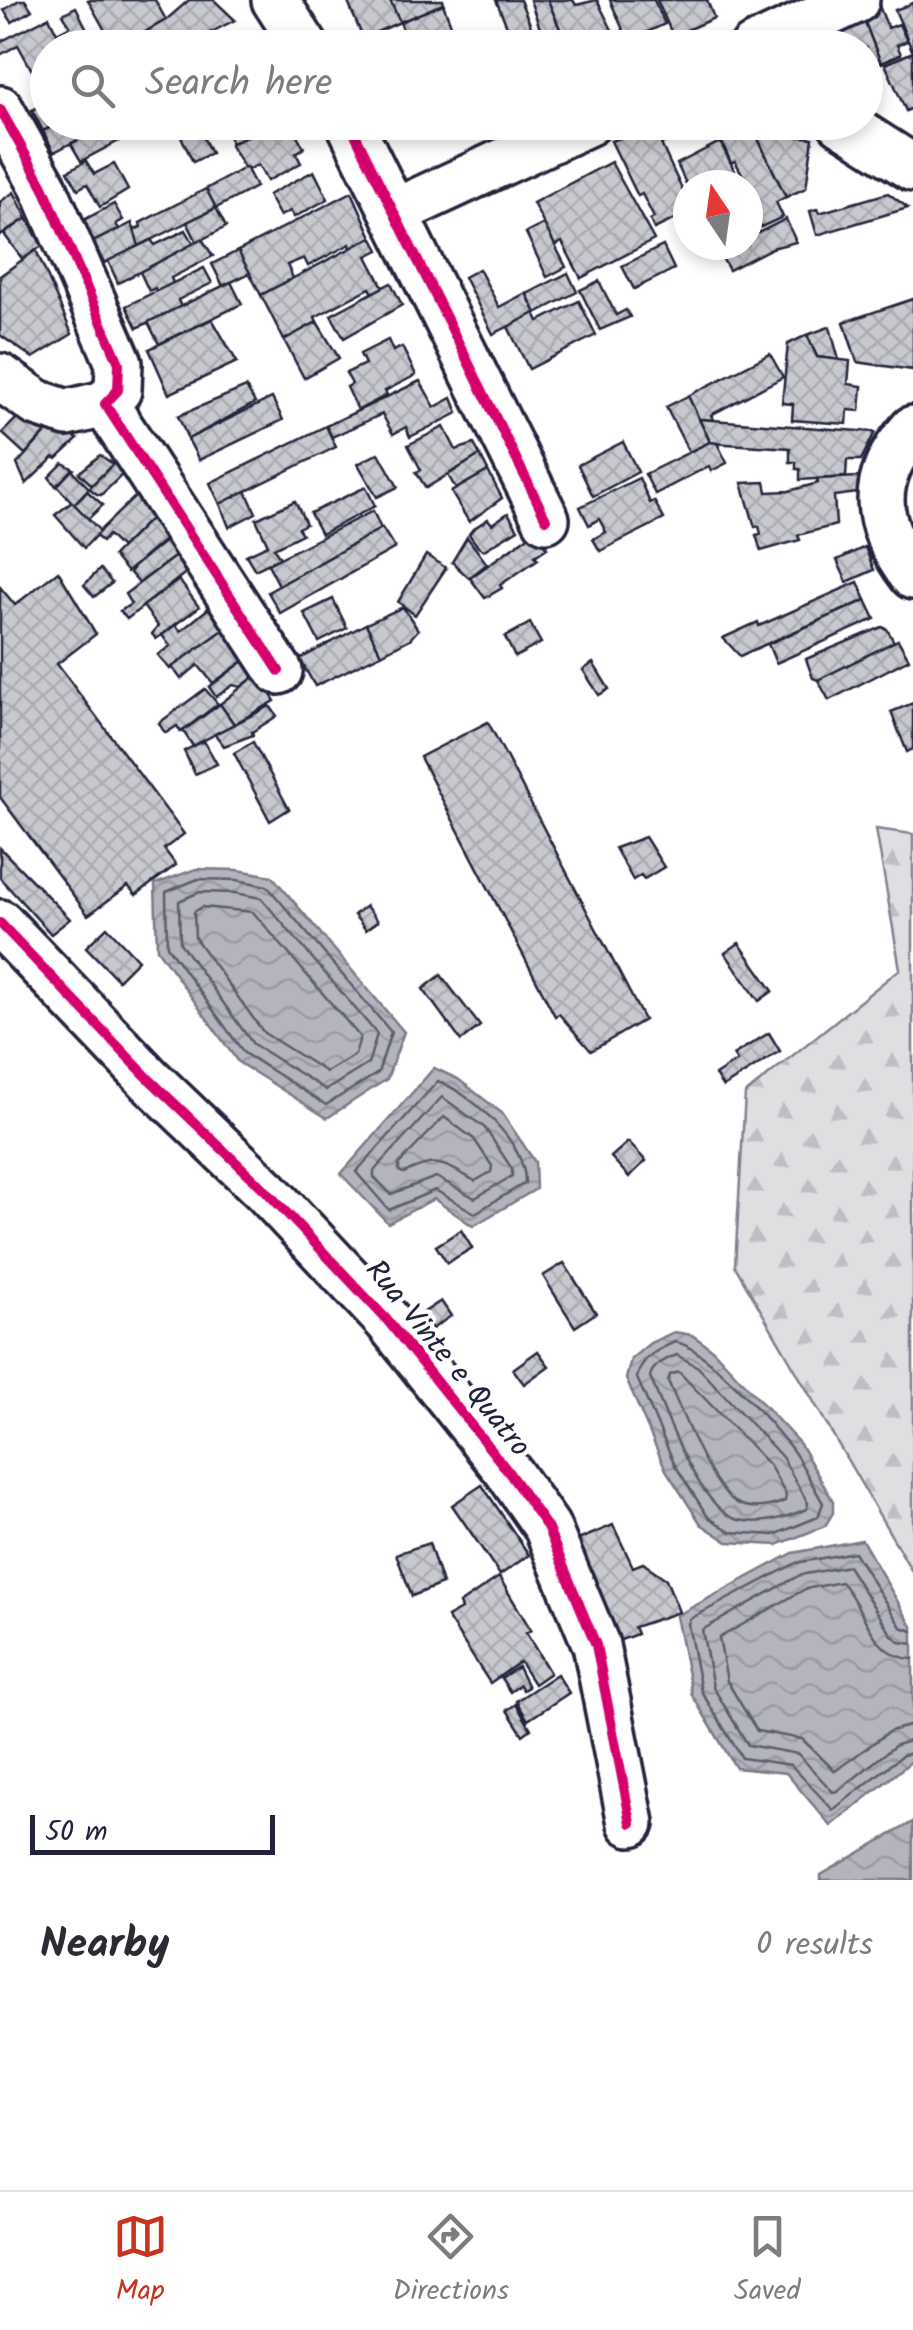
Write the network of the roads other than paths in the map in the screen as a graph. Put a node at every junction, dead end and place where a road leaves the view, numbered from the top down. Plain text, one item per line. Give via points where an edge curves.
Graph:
1 (275, 0) edge
2 (856, 0) edge
3 (294, 30) edge
4 (792, 30) edge
5 (0, 109) edge
6 (358, 140) edge
7 (550, 140) edge
8 (869, 140) edge
9 (913, 168) edge
10 (395, 212) junction
11 (0, 377) edge
12 (105, 404) junction
13 (913, 429) edge
14 (546, 519) dead end
15 (913, 576) edge
16 (279, 670) dead end
17 (0, 923) edge
18 (631, 1823) dead end

1 - 3 street
2 - 4 street
5 - 12 street via 43,186 119,363 118,390
6 - 10 street
7 - 10 street
8 - 9 street
10 - 14 street
11 - 12 street via 37,403 67,413
12 - 16 street
13 - 15 street via 880,487 892,548
17 - 18 street, Rua Vinte e Quatro via 387,1320 547,1527 596,1645

